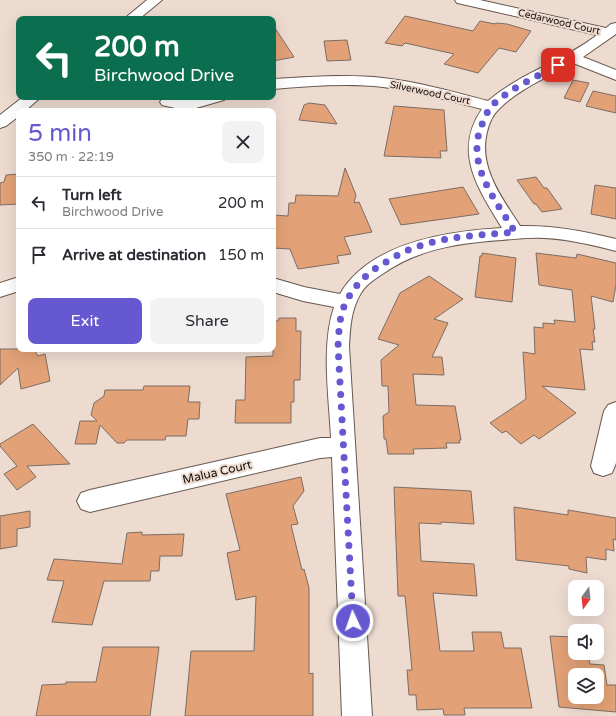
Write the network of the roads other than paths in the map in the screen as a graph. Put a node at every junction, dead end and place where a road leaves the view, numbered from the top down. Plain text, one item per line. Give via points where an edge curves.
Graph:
1 (155, 0) edge
2 (462, 0) edge
3 (135, 16) edge
4 (612, 30) edge
5 (572, 58) junction
6 (616, 75) edge
7 (276, 84) edge
8 (29, 100) edge
9 (209, 100) edge
10 (168, 102) dead end
11 (491, 107) junction
12 (19, 108) edge
13 (186, 108) edge
14 (16, 110) edge
15 (0, 123) edge
16 (515, 232) junction
17 (616, 245) edge
18 (16, 285) edge
19 (276, 286) edge
20 (0, 290) edge
21 (346, 302) junction
22 (616, 411) edge
23 (344, 447) junction
24 (603, 466) dead end
25 (90, 501) dead end
26 (357, 716) edge

1 - 3 street
2 - 4 street, Cedarwood Court
4 - 5 street
5 - 6 street
5 - 11 street via 517,88
7 - 11 street, Silverwood Court via 338,80 376,82 422,89
8 - 12 street
9 - 13 street
10 - 13 street
11 - 16 street via 477,137 476,152 491,193
14 - 15 street
16 - 17 street via 543,232
16 - 21 street via 472,236 419,246 370,272 355,287
18 - 20 street
19 - 21 street
21 - 23 street via 339,324 338,346
22 - 24 street
23 - 25 street, Malua Court via 320,448
23 - 26 street

